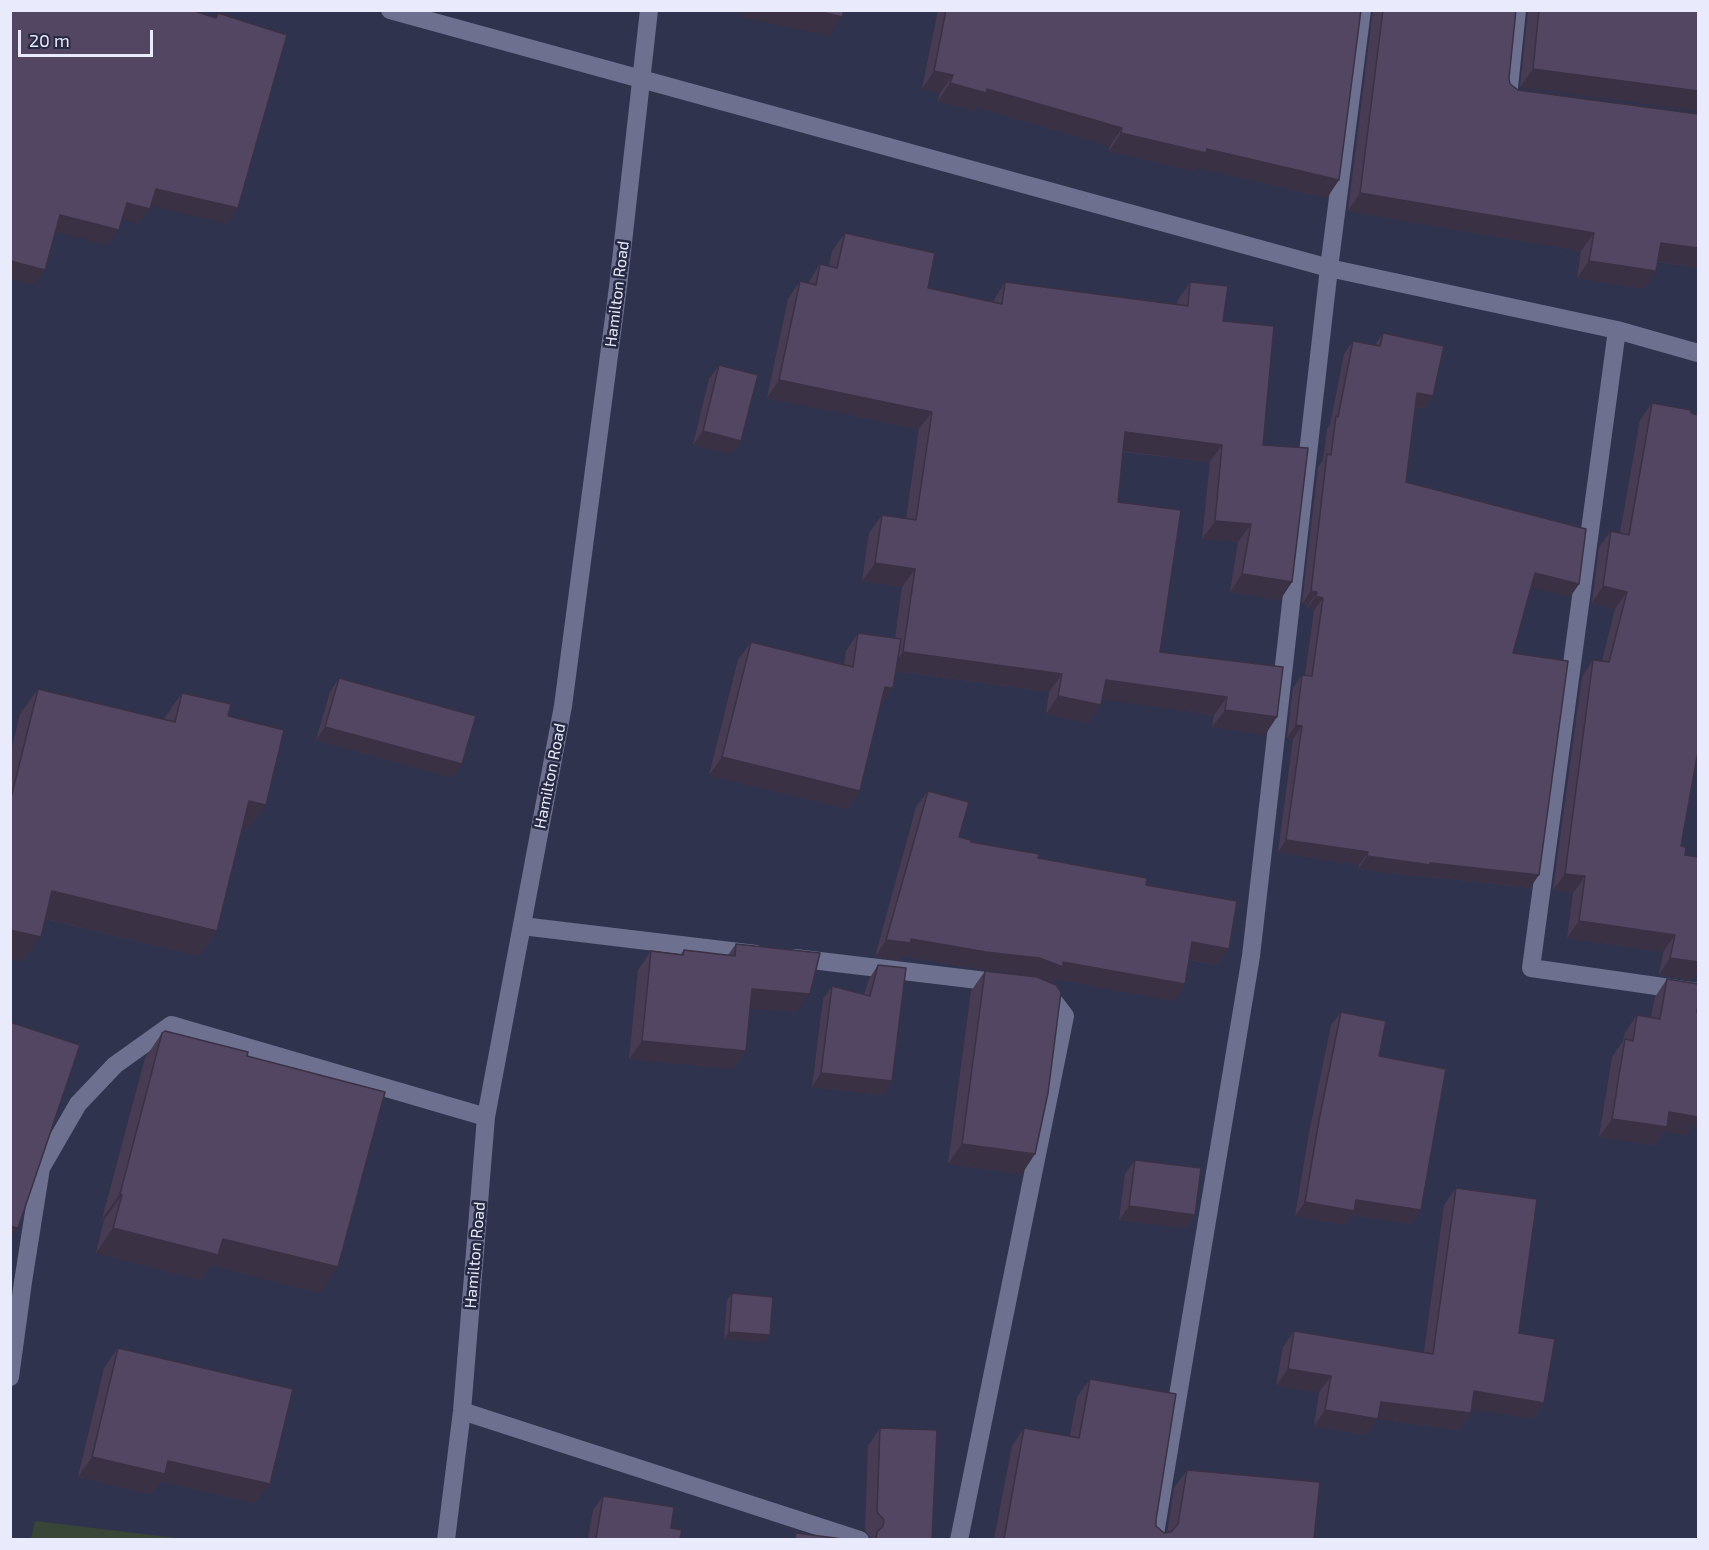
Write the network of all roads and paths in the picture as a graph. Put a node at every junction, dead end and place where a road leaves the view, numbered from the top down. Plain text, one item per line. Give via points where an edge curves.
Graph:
1 (390, 10) edge
2 (649, 10) edge
3 (1362, 10) edge
4 (1517, 10) edge
5 (640, 78) junction
6 (1532, 100) edge
7 (1329, 268) junction
8 (1617, 330) junction
9 (1698, 353) edge
10 (522, 926) junction
11 (1698, 992) edge
12 (486, 1117) junction
13 (10, 1377) edge
14 (462, 1411) junction
15 (446, 1539) edge
16 (860, 1539) edge
17 (959, 1539) edge
18 (1154, 1539) edge

1 - 5 street
2 - 5 street, Hamilton Road
3 - 7 street
4 - 6 street via 1508,97
5 - 7 street
5 - 10 street, Hamilton Road via 618,287 564,706
7 - 8 street
7 - 18 street via 1251,956
8 - 9 street
8 - 11 street via 1531,968
10 - 12 street, Hamilton Road
10 - 17 street via 1020,985 1049,995 1065,1016
12 - 13 street via 171,1025 116,1065 78,1104 41,1168
12 - 14 street, Hamilton Road
14 - 15 street, Hamilton Road
14 - 16 street

